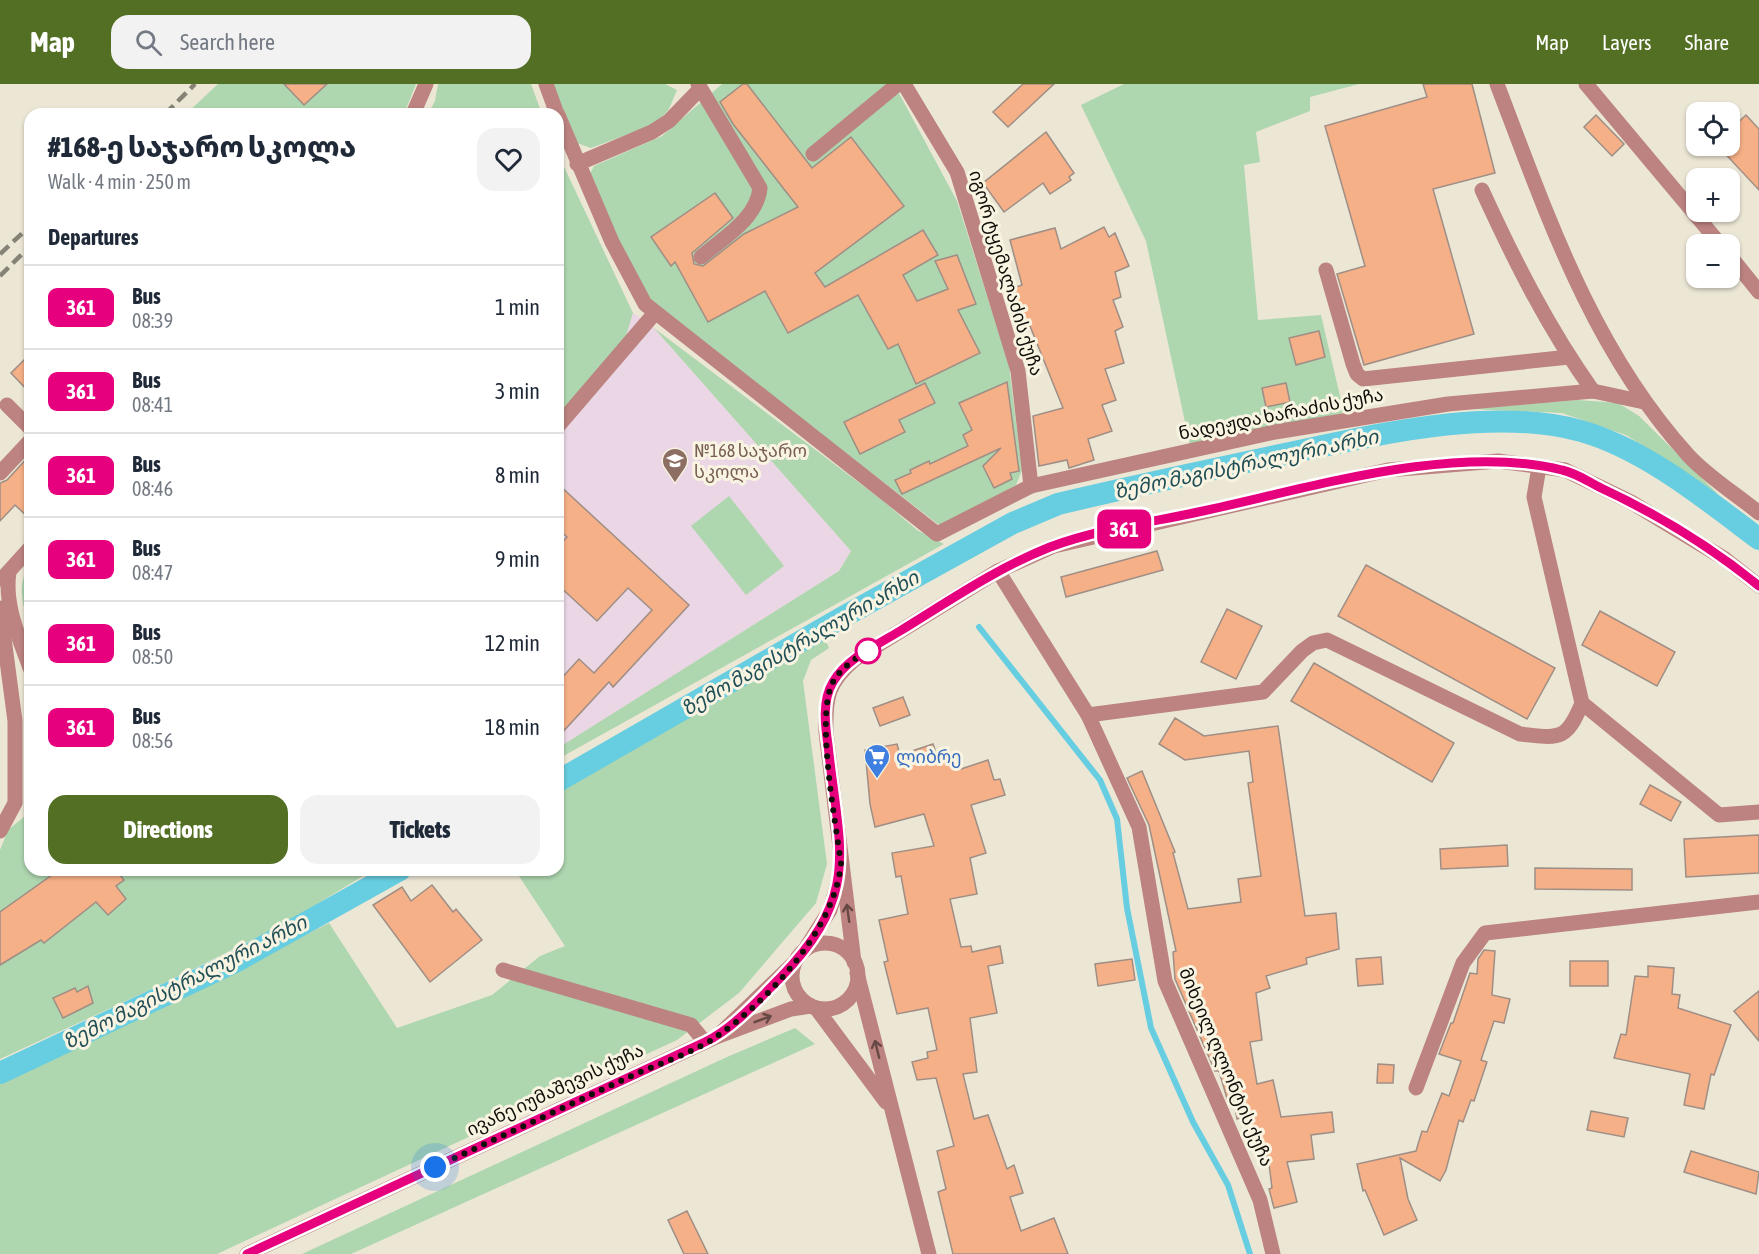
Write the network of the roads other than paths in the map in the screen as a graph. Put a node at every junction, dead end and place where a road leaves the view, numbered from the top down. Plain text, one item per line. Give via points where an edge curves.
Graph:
1 (426, 84) edge
2 (546, 84) edge
3 (898, 84) edge
4 (904, 84) edge
5 (1497, 84) edge
6 (1586, 84) edge
7 (699, 87) edge
8 (416, 108) edge
9 (555, 108) edge
10 (564, 130) edge
11 (813, 154) dead end
12 (577, 164) junction
13 (1482, 190) dead end
14 (1712, 234) edge
15 (701, 257) dead end
16 (1740, 268) edge
17 (1326, 270) dead end
18 (1759, 292) edge
19 (654, 314) junction
20 (1569, 357) junction
21 (1593, 391) junction
22 (1644, 402) junction
23 (7, 405) dead end
24 (564, 419) edge
25 (24, 422) edge
26 (24, 447) edge
27 (1539, 467) junction
28 (0, 473) edge
29 (1031, 486) junction
30 (1759, 513) edge
31 (24, 554) edge
32 (998, 571) junction
33 (4, 576) edge
34 (1759, 586) edge
35 (0, 608) edge
36 (24, 652) edge
37 (1582, 703) junction
38 (1088, 714) junction
39 (23, 768) edge
40 (1759, 812) edge
41 (0, 831) edge
42 (841, 864) junction
43 (1759, 902) edge
44 (799, 957) junction
45 (856, 967) junction
46 (503, 970) dead end
47 (814, 1007) junction
48 (711, 1040) junction
49 (1416, 1088) dead end
50 (890, 1106) junction
51 (248, 1254) edge
52 (929, 1254) edge
53 (1273, 1254) edge

1 - 8 street
2 - 9 street
3 - 11 street
4 - 29 street, იგორ ტყემალაძის ქუჩა via 957,172 1018,371
5 - 22 street via 1564,259 1594,319
6 - 14 street
7 - 12 street via 669,121 652,132
7 - 15 street via 760,188 759,200 747,218
10 - 12 street
12 - 19 street via 612,242
13 - 20 street via 1522,277
16 - 18 street
17 - 20 street via 1353,364 1364,379
19 - 24 street
19 - 29 street, ნადეჟდა ხარაძის ქუჩა via 937,534
20 - 21 street
21 - 22 street, ნადეჟდა ხარაძის ქუჩა
21 - 29 street, ნადეჟდა ხარაძის ქუჩა via 1448,404 1275,432
22 - 30 street via 1690,457
23 - 25 street
26 - 28 street
27 - 32 street via 1498,461 1388,470 1084,538 1054,546
27 - 34 street via 1565,470 1631,501 1725,559
27 - 37 street via 1534,497
31 - 33 street
32 - 38 street, მიხეილ ღლონტის ქუჩა
32 - 42 street via 855,659 833,681 828,693 826,732
33 - 36 street
35 - 39 street
37 - 38 street via 1572,728 1554,738 1520,734 1327,640 1302,651 1263,692
37 - 40 street via 1719,815
38 - 53 street, მიხეილ ღლონტის ქუჩა via 1139,827 1165,981 1260,1200
39 - 41 street via 15,803
42 - 44 street, ივანე იუმაშევის ქუჩა via 830,910
45 -> 42 street
43 - 49 street via 1485,933 1463,963
44 - 45 street via 822,943 832,944 849,954
44 - 47 street via 792,970 794,988 804,1002
44 - 48 street, ივანე იუმაშევის ქუჩა via 759,999
45 - 47 street via 853,993 846,1001 837,1007
50 -> 45 street
46 - 48 street via 692,1025
48 -> 47 street, ივანე იუმაშევის ქუჩა via 791,1009
47 - 50 street
48 - 51 street, ივანე იუმაშევის ქუჩა
50 - 52 street

